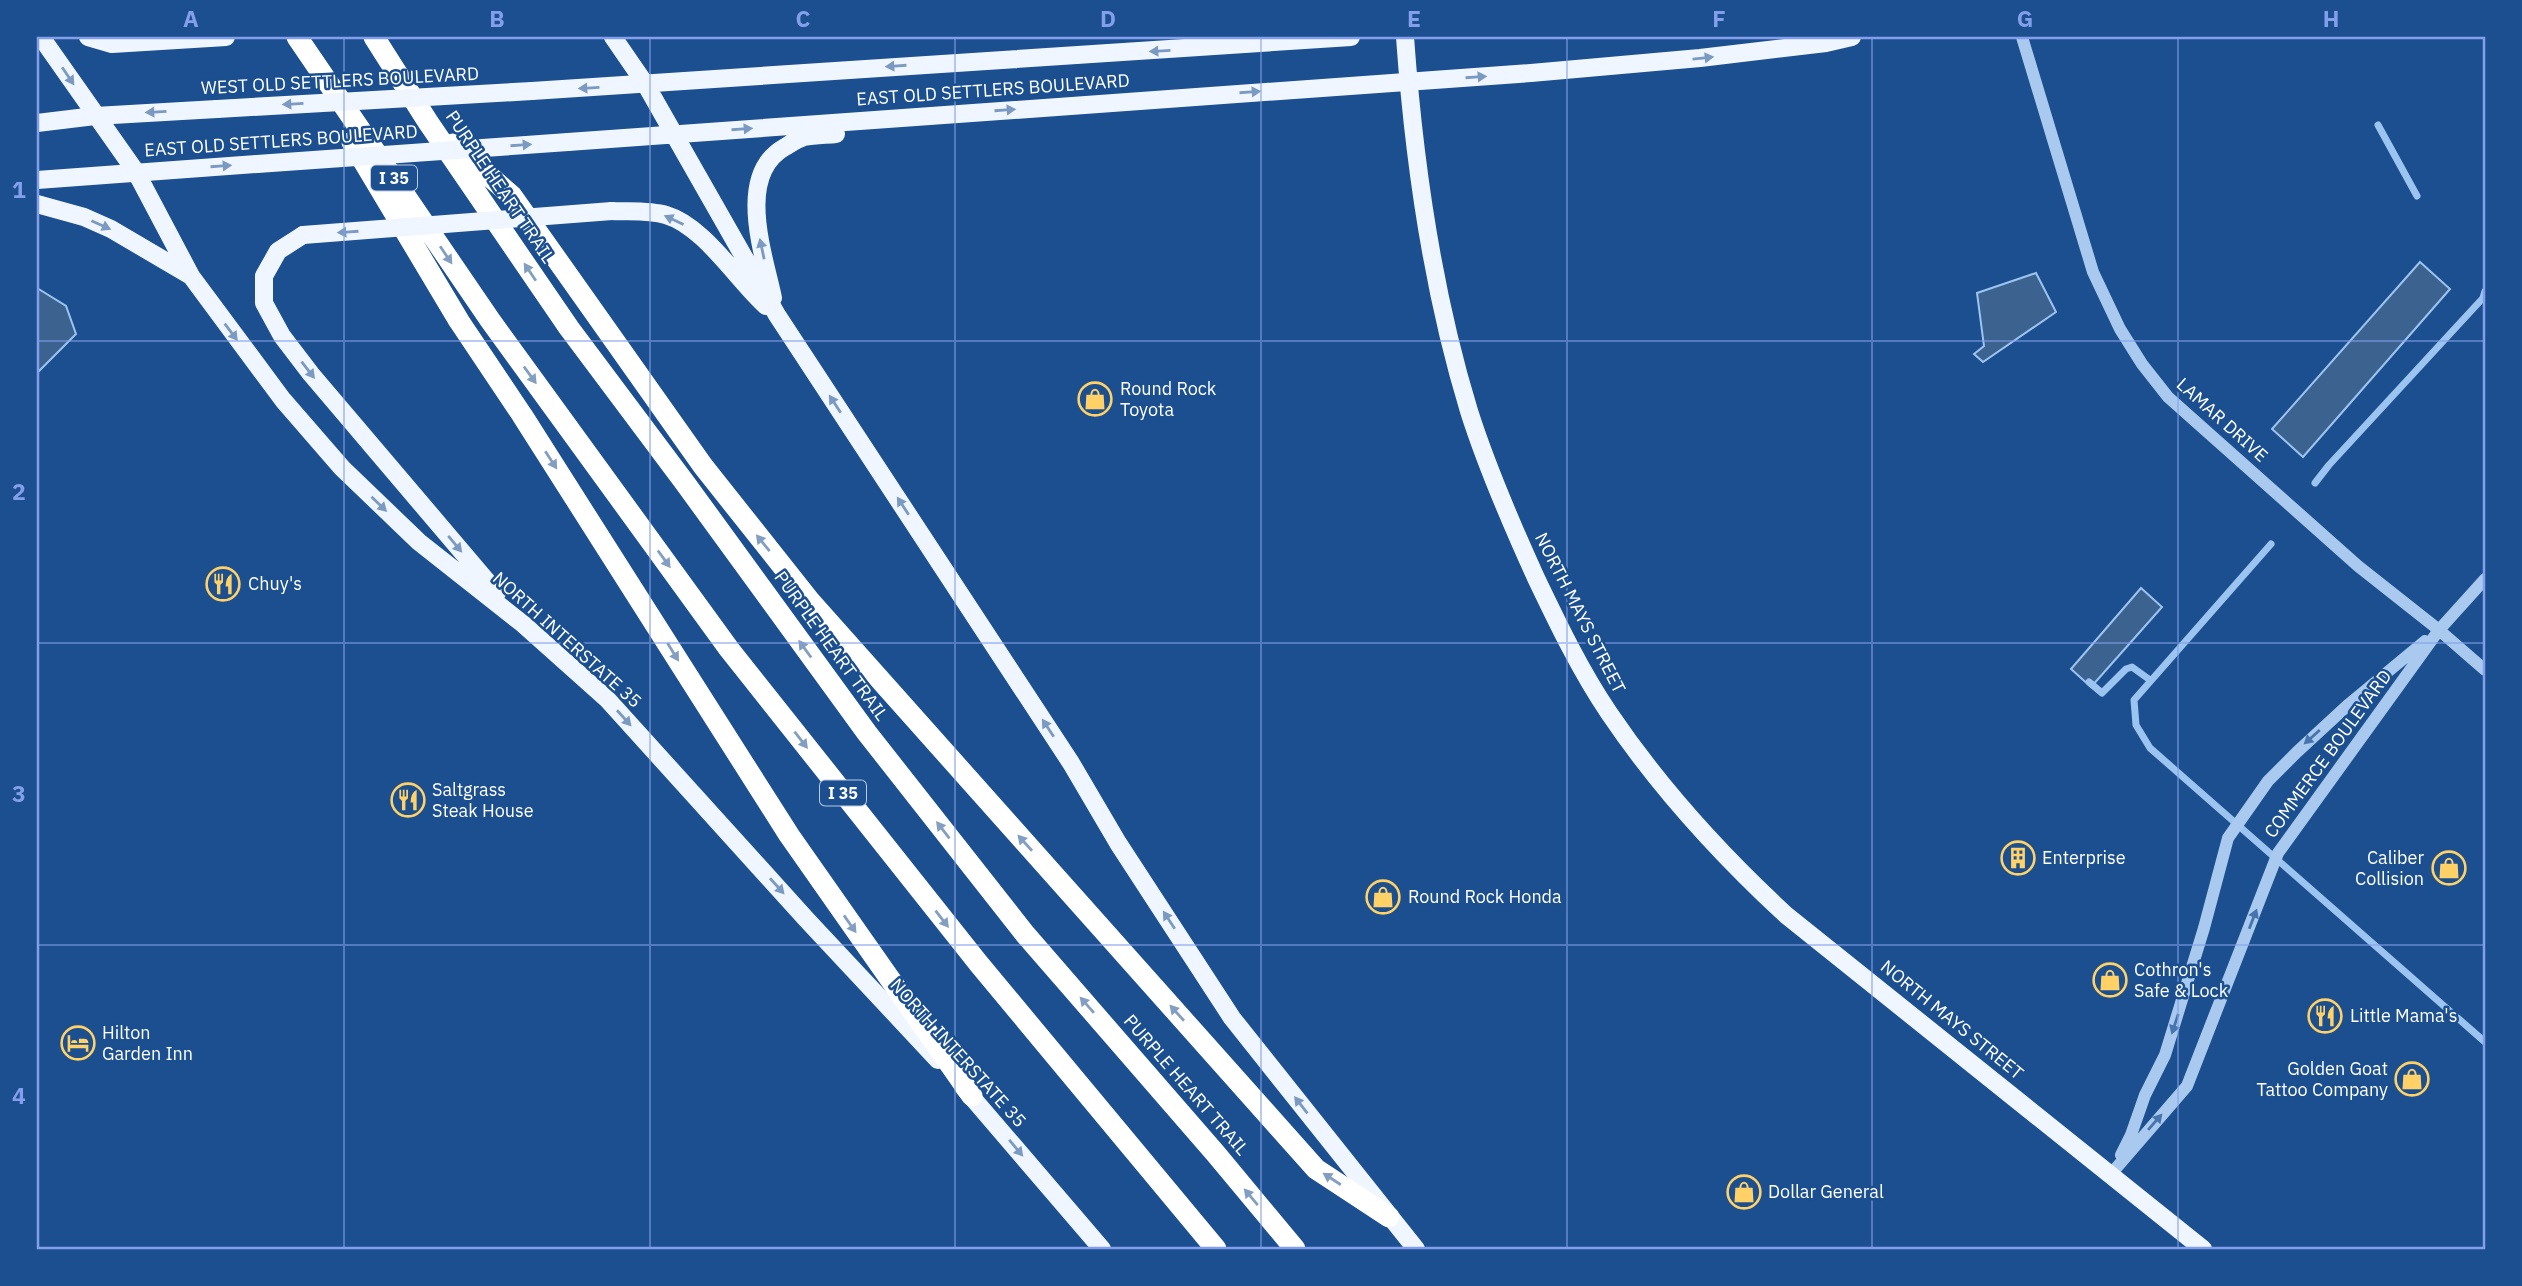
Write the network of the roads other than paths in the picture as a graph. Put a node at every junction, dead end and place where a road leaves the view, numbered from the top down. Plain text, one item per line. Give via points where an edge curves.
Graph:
1 (41, 37) edge
2 (88, 37) edge
3 (226, 37) edge
4 (288, 37) edge
5 (297, 37) edge
6 (374, 37) edge
7 (613, 37) edge
8 (1350, 37) edge
9 (1405, 37) edge
10 (1852, 37) edge
11 (2022, 37) edge
12 (1408, 82) junction
13 (646, 85) junction
14 (937, 115) junction
15 (95, 116) junction
16 (428, 122) junction
17 (37, 123) edge
18 (674, 134) junction
19 (136, 172) junction
20 (37, 180) edge
21 (37, 204) edge
22 (191, 276) junction
23 (777, 315) junction
24 (2485, 579) edge
25 (523, 624) junction
26 (2439, 630) junction
27 (2485, 670) edge
28 (972, 1096) junction
29 (2111, 1174) junction
30 (1389, 1217) junction
31 (1102, 1249) edge
32 (1216, 1249) edge
33 (1295, 1249) edge
34 (1416, 1249) edge
35 (2203, 1249) edge

1 -> 15 main road, NORTH INTERSTATE 35
2 - 3 main road via 112,44
4 -> 28 highway via 459,321 789,835
5 -> 32 highway, I 35 via 490,320 729,649 979,964
6 - 16 highway, PURPLE HEART TRAIL
7 - 13 main road
8 -> 13 main road, EAST OLD SETTLERS BOULEVARD
9 - 12 main road, NORTH MAYS STREET
12 -> 10 main road, EAST OLD SETTLERS BOULEVARD via 1700,58
11 - 26 street, LAMAR DRIVE via 2093,272 2113,317 2142,364 2168,397 2358,566
14 -> 12 main road, EAST OLD SETTLERS BOULEVARD
12 - 29 main road, NORTH MAYS STREET via 1431,250 1449,340 1470,412 1512,526 1555,618 1609,712 1670,795 1786,915
13 -> 15 main road, WEST OLD SETTLERS BOULEVARD, bridge
13 - 18 main road
18 -> 14 main road, EAST OLD SETTLERS BOULEVARD
23 -> 14 main road via 756,219 762,171 777,152 802,137 864,131
15 - 17 main road, WEST OLD SETTLERS BOULEVARD
15 - 19 main road, NORTH INTERSTATE 35
30 -> 16 highway via 1316,1169 863,663 703,467 512,197
33 -> 16 highway, PURPLE HEART TRAIL via 1025,934 867,733 569,328
19 -> 18 main road, EAST OLD SETTLERS BOULEVARD, bridge
18 - 23 main road
19 - 20 main road, EAST OLD SETTLERS BOULEVARD
19 - 22 main road, NORTH INTERSTATE 35
21 -> 22 main road via 111,229
22 -> 25 main road, NORTH INTERSTATE 35 via 283,400 342,468 419,542
23 -> 25 main road, bridge via 695,232 666,215 612,211 303,235 278,251 264,276 264,303 282,337
30 -> 23 main road via 1232,1018
24 - 26 street, COMMERCE BOULEVARD
25 -> 28 main road, NORTH INTERSTATE 35 via 607,699
26 - 27 street, LAMAR DRIVE
29 -> 26 street, COMMERCE BOULEVARD via 2187,1086 2278,853
26 -> 29 street, COMMERCE BOULEVARD via 2287,761 2228,838 2165,1055
28 -> 31 main road, NORTH INTERSTATE 35
29 - 35 main road, NORTH MAYS STREET
30 - 34 main road

